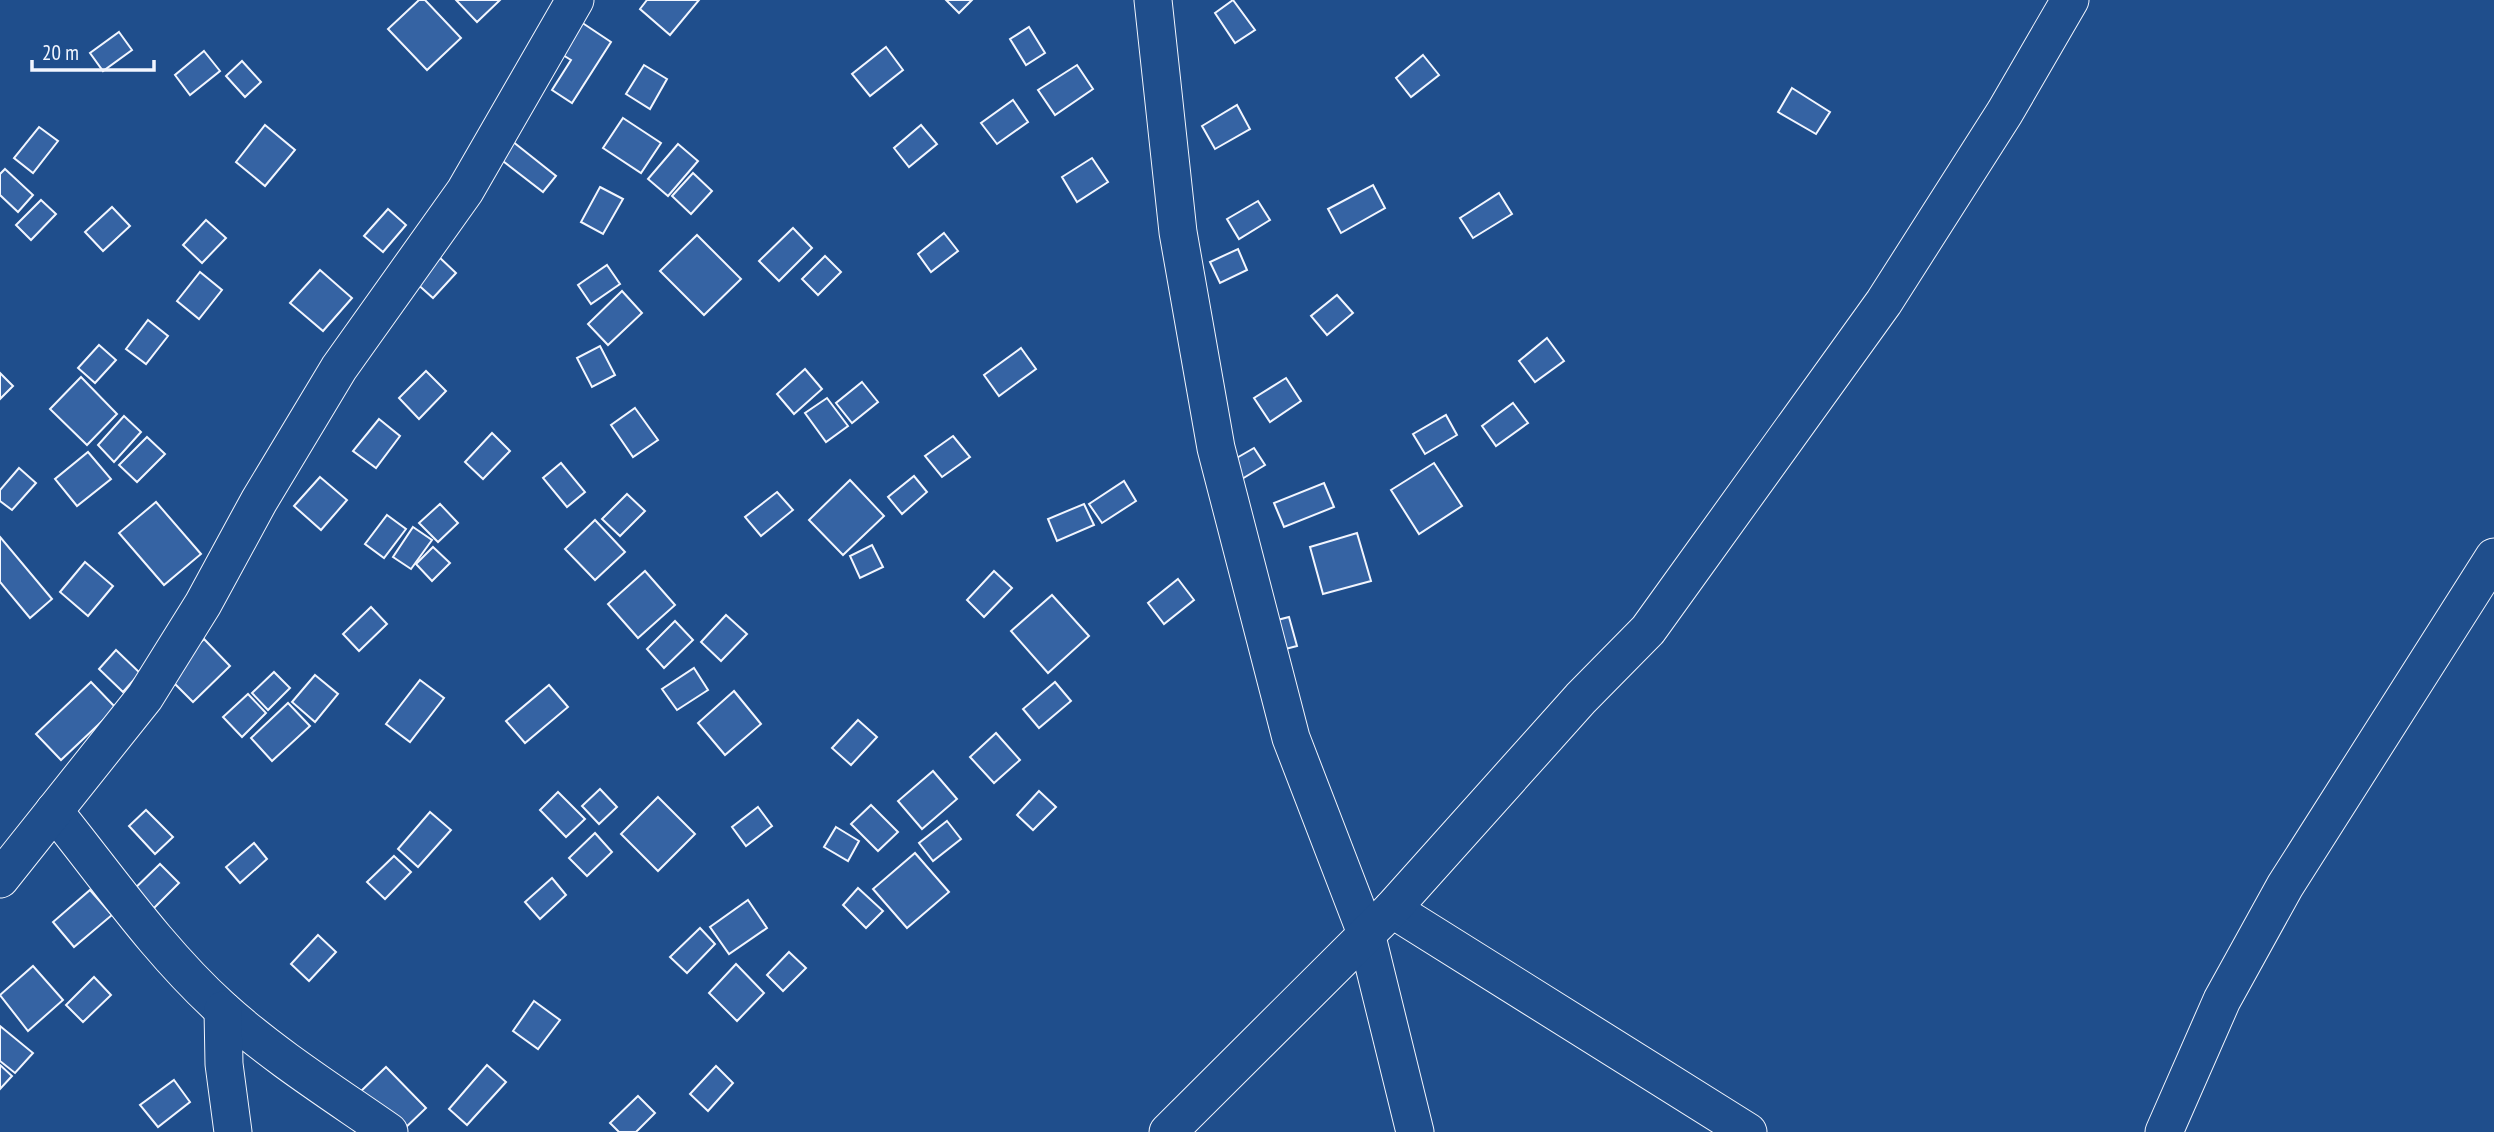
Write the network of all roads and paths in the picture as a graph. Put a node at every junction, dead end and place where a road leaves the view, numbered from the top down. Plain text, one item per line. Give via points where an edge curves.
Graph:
1 (575, 0) edge
2 (1153, 0) edge
3 (2070, 0) edge
4 (2494, 557) edge
5 (54, 811) junction
6 (0, 879) edge
7 (1379, 921) junction
8 (223, 1010) junction
9 (233, 1132) edge
10 (389, 1132) edge
11 (1168, 1132) edge
12 (1415, 1132) edge
13 (1748, 1132) edge
14 (2164, 1132) edge

1 - 5 street via 465,191 338,368 145,697
2 - 7 street via 1178,232 1216,448 1291,738
3 - 7 street via 2006,112 1884,302 1648,630
4 - 14 street via 2285,886 2222,1000
5 - 6 street
5 - 8 street via 147,932
7 - 11 street
7 - 12 street
7 - 13 street
8 - 9 street via 223,1064
8 - 10 street

